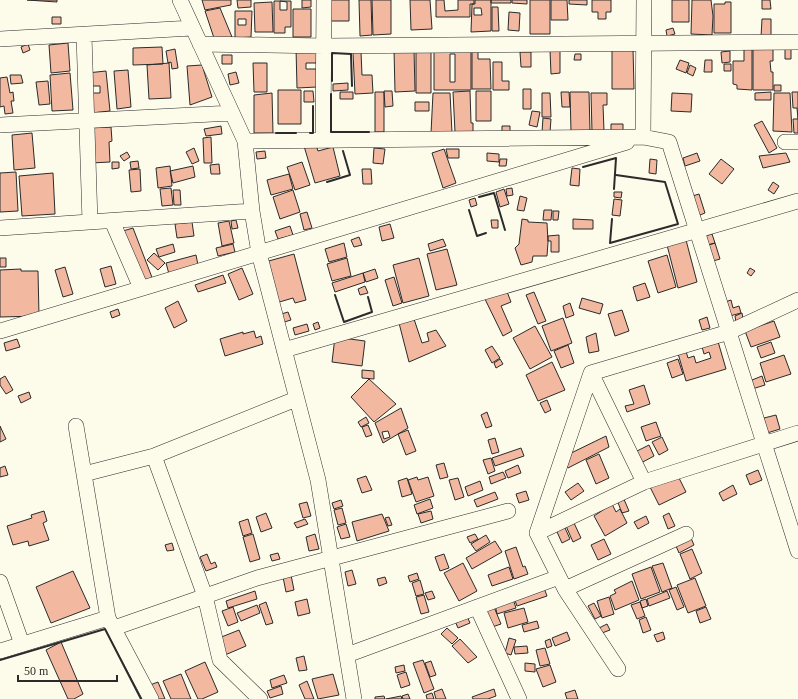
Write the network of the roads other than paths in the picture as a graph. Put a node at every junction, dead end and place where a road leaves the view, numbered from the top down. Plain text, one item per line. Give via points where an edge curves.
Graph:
1 (180, 0) edge
2 (324, 0) edge
3 (644, 0) edge
4 (192, 28) junction
5 (84, 35) junction
6 (0, 39) edge
7 (798, 42) edge
8 (644, 43) junction
9 (200, 44) junction
10 (324, 46) junction
11 (232, 112) junction
12 (87, 121) junction
13 (0, 125) edge
14 (643, 137) junction
15 (323, 140) junction
16 (245, 141) junction
17 (798, 201) edge
18 (252, 211) junction
19 (112, 221) junction
20 (90, 222) junction
21 (0, 228) edge
22 (697, 230) junction
23 (259, 253) junction
24 (141, 288) junction
25 (798, 300) edge
26 (0, 332) edge
27 (729, 332) junction
28 (284, 350) junction
29 (591, 373) junction
30 (296, 400) junction
31 (76, 426) dead end
32 (798, 433) edge
33 (764, 444) junction
34 (154, 456) junction
35 (84, 474) junction
36 (644, 482) junction
37 (508, 511) dead end
38 (537, 533) junction
39 (686, 534) dead end
40 (798, 551) edge
41 (331, 557) junction
42 (0, 582) edge
43 (562, 583) junction
44 (205, 596) junction
45 (477, 607) junction
46 (111, 623) junction
47 (22, 644) junction
48 (0, 651) edge
49 (347, 655) junction
50 (618, 669) dead end
51 (151, 699) edge
52 (260, 699) edge
53 (354, 699) edge
54 (519, 699) edge

1 - 4 street
2 - 10 street
3 - 8 street
4 - 5 street
4 - 9 street
5 - 6 street
5 - 12 street
7 - 8 street
8 - 10 street
8 - 14 street
9 - 10 street
9 - 11 street
10 - 15 street
11 - 12 street
11 - 16 street
12 - 13 street
12 - 20 street
14 - 15 street
14 - 22 street via 669,142
14 - 23 street
15 - 16 street
16 - 18 street
17 - 22 street
18 - 19 street
18 - 23 street
19 - 20 street
19 - 24 street
20 - 21 street
22 - 27 street
22 - 28 street
23 - 24 street
23 - 28 street
24 - 26 street
25 - 27 street
27 - 29 street
27 - 33 street
28 - 30 street
29 - 36 street
29 - 38 street
30 - 34 street
30 - 41 street via 318,480
31 - 35 street
32 - 33 street
33 - 36 street
33 - 40 street
34 - 35 street
34 - 44 street
35 - 46 street
36 - 38 street
37 - 41 street
38 - 43 street
39 - 43 street
41 - 44 street
41 - 49 street
42 - 47 street
43 - 45 street
43 - 50 street
44 - 46 street
44 - 52 street via 220,660
45 - 49 street
45 - 54 street
46 - 47 street
46 - 51 street
47 - 48 street
49 - 53 street

